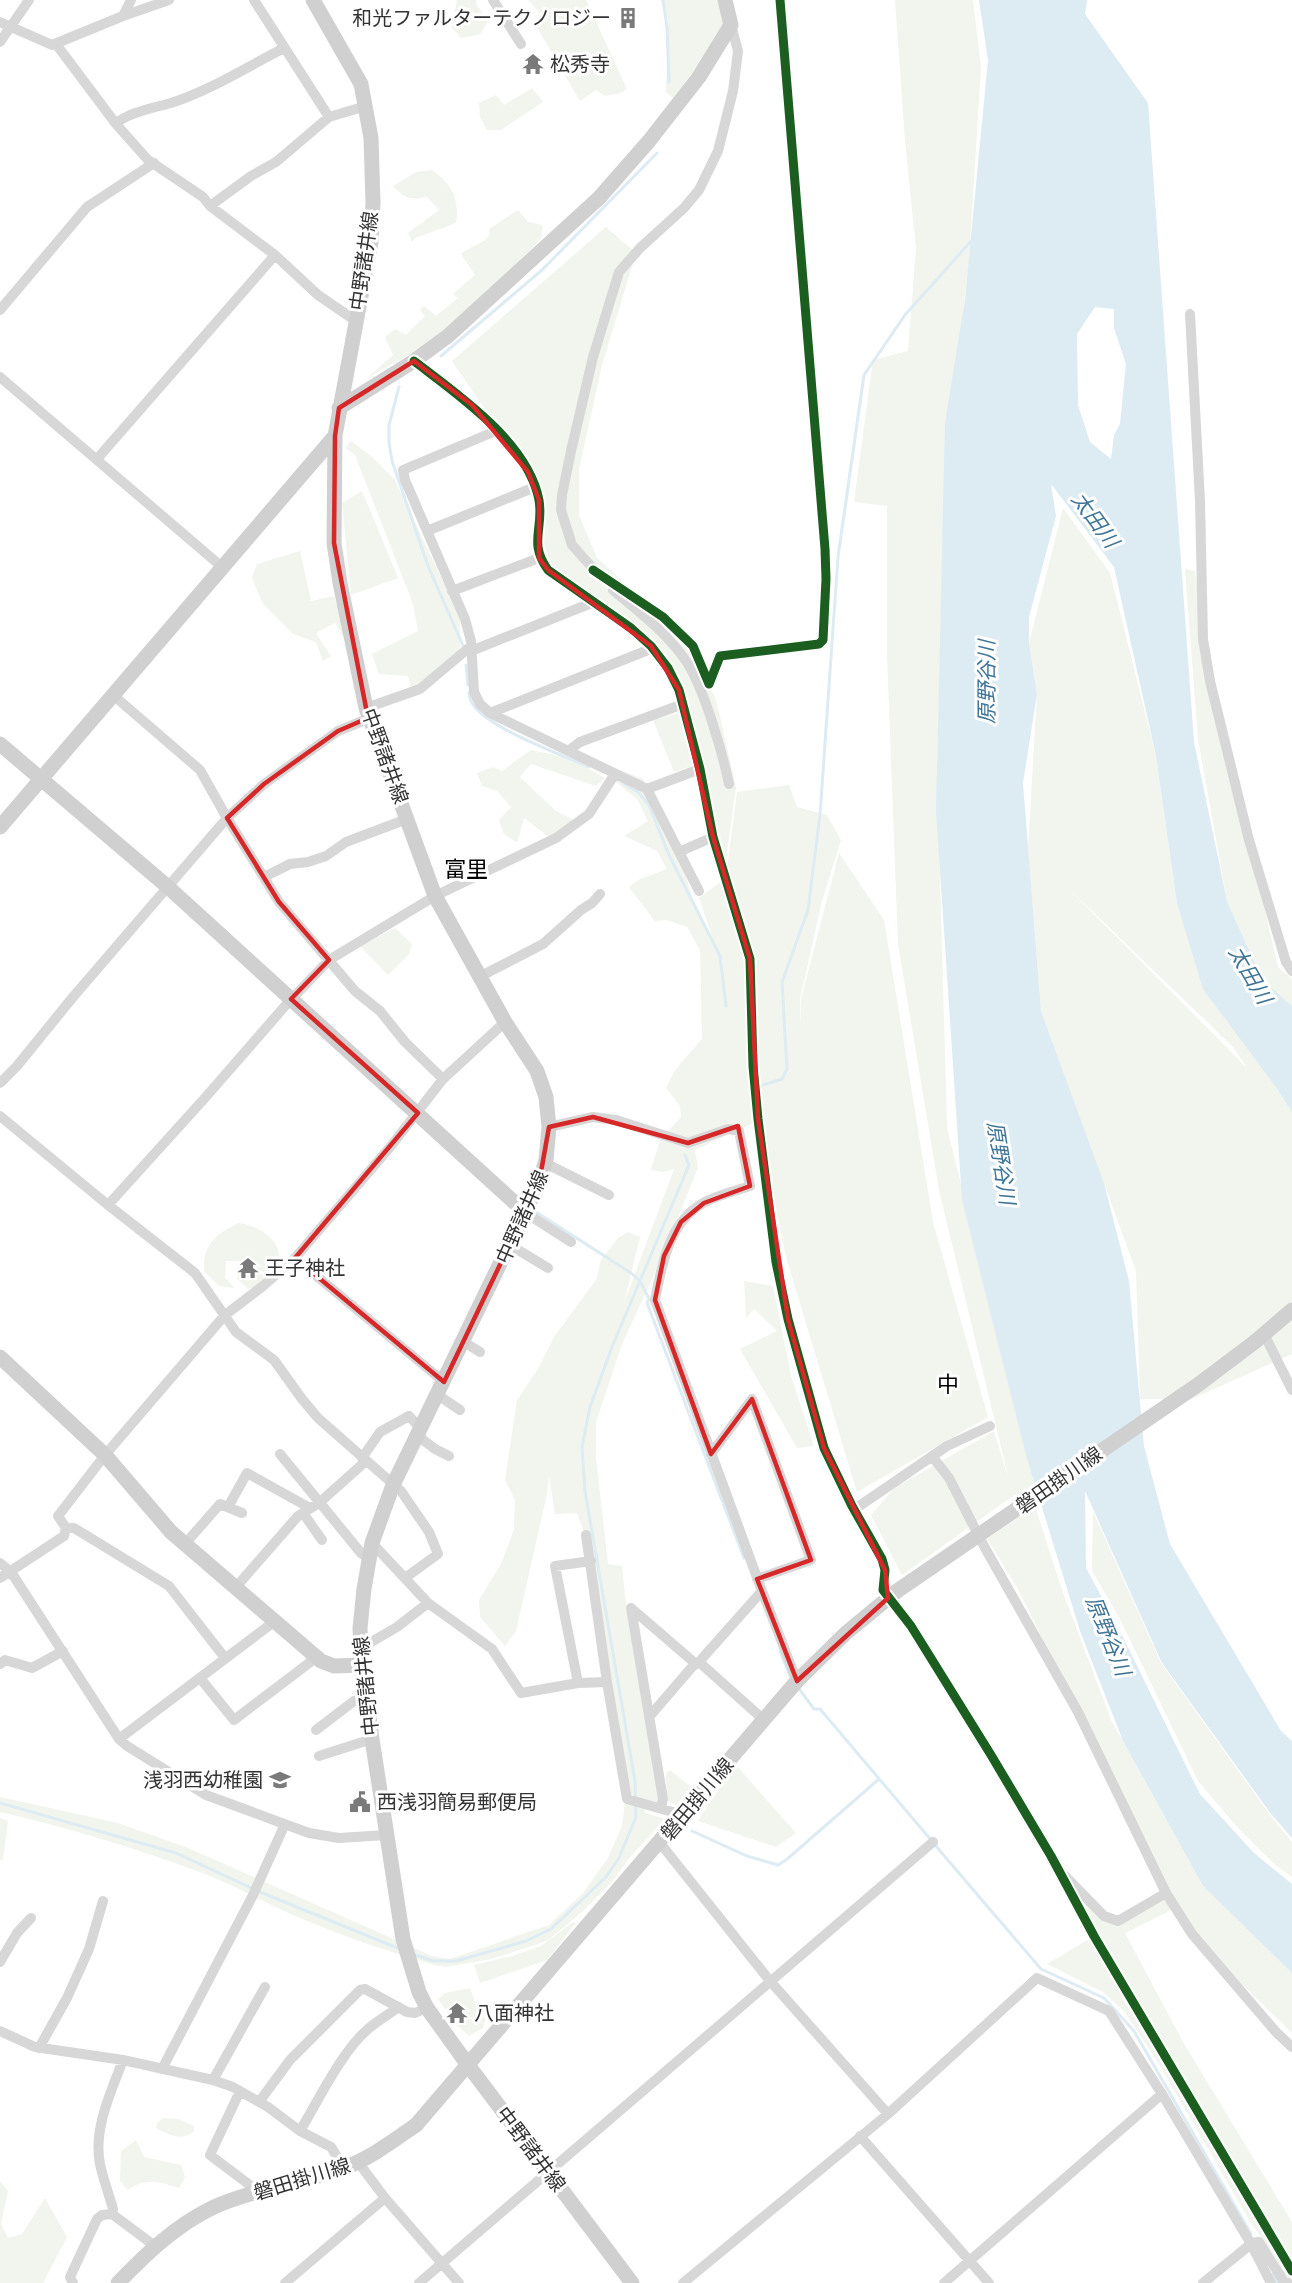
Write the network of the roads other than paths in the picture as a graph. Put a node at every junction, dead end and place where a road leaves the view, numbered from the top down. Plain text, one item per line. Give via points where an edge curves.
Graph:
1 (29, 0) edge
2 (131, 0) edge
3 (169, 0) edge
4 (255, 0) edge
5 (313, 0) edge
6 (493, 0) edge
7 (724, 0) edge
8 (780, 0) edge
9 (123, 16) junction
10 (0, 21) edge
11 (731, 25) junction
12 (11, 28) junction
13 (0, 42) edge
14 (56, 44) junction
15 (521, 44) dead end
16 (284, 48) junction
17 (366, 106) junction
18 (329, 117) junction
19 (116, 124) junction
20 (154, 163) junction
21 (210, 206) junction
22 (275, 255) junction
23 (0, 310) edge
24 (1190, 314) dead end
25 (356, 321) junction
26 (414, 361) junction
27 (0, 377) edge
28 (339, 408) junction
29 (498, 430) junction
30 (335, 436) junction
31 (97, 459) junction
32 (535, 487) junction
33 (427, 531) junction
34 (539, 558) junction
35 (222, 567) junction
36 (593, 570) junction
37 (452, 591) junction
38 (594, 602) junction
39 (653, 648) junction
40 (471, 649) junction
41 (113, 695) junction
42 (683, 704) junction
43 (368, 713) junction
44 (490, 713) junction
45 (0, 744) edge
46 (568, 751) junction
47 (700, 769) junction
48 (614, 776) junction
49 (40, 779) junction
50 (729, 784) dead end
51 (647, 789) junction
52 (227, 818) junction
53 (407, 819) junction
54 (0, 827) edge
55 (713, 837) junction
56 (679, 852) junction
57 (264, 877) junction
58 (168, 886) junction
59 (699, 891) dead end
60 (600, 894) dead end
61 (435, 896) junction
62 (329, 960) junction
63 (1292, 971) edge
64 (479, 977) junction
65 (291, 999) junction
66 (505, 1023) junction
67 (443, 1079) junction
68 (0, 1083) edge
69 (418, 1113) junction
70 (0, 1116) edge
71 (549, 1127) junction
72 (545, 1163) junction
73 (609, 1195) dead end
74 (108, 1205) junction
75 (526, 1214) junction
76 (571, 1242) dead end
77 (510, 1245) junction
78 (295, 1257) junction
79 (548, 1268) dead end
80 (1292, 1310) edge
81 (225, 1315) junction
82 (1265, 1333) junction
83 (464, 1342) junction
84 (480, 1352) dead end
85 (0, 1357) edge
86 (441, 1389) junction
87 (1292, 1390) edge
88 (460, 1410) dead end
89 (990, 1426) dead end
90 (419, 1432) junction
91 (280, 1454) dead end
92 (711, 1454) junction
93 (105, 1455) junction
94 (449, 1456) dead end
95 (933, 1456) junction
96 (364, 1459) junction
97 (393, 1485) junction
98 (228, 1507) junction
99 (311, 1508) junction
100 (855, 1509) junction
101 (242, 1513) dead end
102 (66, 1528) junction
103 (586, 1535) dead end
104 (322, 1540) dead end
105 (372, 1543) junction
106 (185, 1544) junction
107 (369, 1559) junction
108 (591, 1561) junction
109 (0, 1563) edge
110 (11, 1572) junction
111 (0, 1578) edge
112 (405, 1578) junction
113 (757, 1579) junction
114 (236, 1587) junction
115 (762, 1591) junction
116 (893, 1595) junction
117 (428, 1603) junction
118 (275, 1621) junction
119 (361, 1648) junction
120 (63, 1651) junction
121 (317, 1657) junction
122 (225, 1658) junction
123 (697, 1663) junction
124 (0, 1664) edge
125 (362, 1665) junction
126 (200, 1678) junction
127 (797, 1681) junction
128 (607, 1682) junction
129 (578, 1683) junction
130 (366, 1699) junction
131 (649, 1717) junction
132 (764, 1720) junction
133 (316, 1730) dead end
134 (119, 1739) junction
135 (372, 1739) junction
136 (319, 1756) dead end
137 (661, 1808) junction
138 (683, 1815) junction
139 (285, 1824) junction
140 (386, 1835) junction
141 (933, 1842) dead end
142 (660, 1843) junction
143 (1059, 1871) junction
144 (1166, 1893) junction
145 (103, 1901) dead end
146 (31, 1918) dead end
147 (0, 1962) edge
148 (770, 1981) junction
149 (265, 1987) dead end
150 (399, 2007) junction
151 (427, 2008) junction
152 (0, 2031) edge
153 (1292, 2047) edge
154 (39, 2048) junction
155 (123, 2060) junction
156 (468, 2065) junction
157 (162, 2069) junction
158 (213, 2080) junction
159 (240, 2091) junction
160 (1162, 2094) junction
161 (259, 2102) junction
162 (888, 2114) junction
163 (300, 2131) junction
164 (861, 2136) junction
165 (351, 2165) junction
166 (548, 2171) junction
167 (259, 2192) junction
168 (385, 2198) junction
169 (112, 2214) junction
170 (1250, 2243) junction
171 (155, 2246) junction
172 (969, 2261) junction
173 (442, 2264) junction
174 (1292, 2271) edge
175 (73, 2283) edge
176 (118, 2283) edge
177 (285, 2283) edge
178 (419, 2283) edge
179 (459, 2283) edge
180 (632, 2283) edge
181 (682, 2283) edge
182 (944, 2283) edge
183 (989, 2283) edge
184 (1203, 2283) edge
185 (1271, 2283) edge
186 (1288, 2283) edge

1 - 12 street
2 - 9 street
3 - 9 street
4 - 16 street
5 - 17 main road, 中野諸井線 via 361,84
6 - 15 street
7 - 11 main road
8 - 36 street via 824,539 823,640 819,644 720,656 708,684 693,646 663,617
9 - 14 street
10 - 12 street
11 - 26 main road via 699,77 599,198 456,329
11 - 36 street via 738,51 734,91 718,151 699,189 684,208 619,272 593,357 561,510 572,545
12 - 13 street
12 - 14 street
14 - 19 street
16 - 18 street
16 - 19 street via 190,96
17 - 18 street
17 - 25 main road, 中野諸井線 via 372,213
18 - 21 street via 276,162
19 - 20 street
20 - 21 street
20 - 23 street via 87,207
21 - 22 street
22 - 25 street via 318,295
22 - 31 street
24 - 63 street via 1203,639 1249,840
25 - 28 main road, 中野諸井線
26 - 28 main road
26 - 29 street
27 - 31 street
28 - 30 main road, 中野諸井線
29 - 32 street
29 - 33 street via 403,470
30 - 35 main road
30 - 43 main road, 中野諸井線 via 334,543
31 - 35 street
32 - 33 street
32 - 34 street via 540,517 536,539
33 - 37 street
34 - 37 street
34 - 38 street via 548,570
35 - 41 main road
36 - 50 street via 662,631 686,661 704,702
37 - 40 street via 465,619
38 - 39 street
38 - 40 street
39 - 42 street via 668,668
39 - 44 street
40 - 43 street via 420,689
40 - 44 street via 474,692
41 - 49 main road
41 - 52 street via 200,770
42 - 46 street via 580,742
42 - 47 street
43 - 52 street via 264,784
43 - 53 main road, 中野諸井線
44 - 46 street
45 - 49 main road
46 - 48 street
47 - 51 street
47 - 55 street
48 - 51 street
48 - 61 street via 589,814 556,838
49 - 54 main road
49 - 58 main road
51 - 56 street
52 - 57 street
52 - 58 street
53 - 57 street via 346,842 326,856 290,864
53 - 61 main road, 中野諸井線
55 - 56 street
55 - 100 street via 750,958 756,1098 776,1262 788,1319 825,1448
56 - 59 street
57 - 62 street via 279,902
58 - 65 main road
58 - 68 street
60 - 64 street via 543,944
61 - 62 street
61 - 64 main road, 中野諸井線
62 - 65 street
62 - 67 street
64 - 66 main road, 中野諸井線
65 - 69 main road
65 - 74 street
66 - 67 street
66 - 71 main road, 中野諸井線 via 537,1071 546,1097
67 - 69 street
69 - 75 main road
69 - 78 street
70 - 74 street
71 - 72 main road, 中野諸井線
71 - 92 street via 593,1117 616,1120 688,1143 728,1129 739,1131 750,1186 704,1203 681,1222 664,1256 655,1300
72 - 73 street
72 - 75 main road, 中野諸井線
74 - 81 street via 195,1273
75 - 76 street
75 - 77 main road, 中野諸井線
77 - 79 street
77 - 83 main road, 中野諸井線
78 - 81 street
78 - 86 street
80 - 82 main road, 磐田掛川線
81 - 93 street
81 - 96 street via 236,1332 274,1360 318,1418
82 - 87 street
82 - 116 main road, 磐田掛川線, bridge via 1199,1384
83 - 84 street
83 - 86 main road, 中野諸井線
85 - 93 main road
86 - 88 street
86 - 90 main road, 中野諸井線
89 - 95 street
90 - 94 street via 435,1449
90 - 96 street via 409,1416 380,1432
90 - 97 main road, 中野諸井線
91 - 99 street
92 - 113 street
92 - 113 street via 752,1400 811,1560
93 - 102 street via 58,1516
93 - 106 main road via 160,1521
95 - 100 street
95 - 144 street via 949,1478 1078,1712
96 - 97 street
96 - 99 street
97 - 105 main road, 中野諸井線
97 - 112 street via 429,1532 438,1554
98 - 99 street via 246,1473
98 - 101 street
98 - 106 street via 220,1504
99 - 104 street
99 - 107 street
99 - 114 street via 289,1525
100 - 116 street via 882,1560 884,1590
102 - 110 street via 64,1536
102 - 122 street via 74,1528 169,1586
103 - 108 street
105 - 107 main road, 中野諸井線
105 - 112 street
106 - 114 main road
107 - 119 main road, 中野諸井線
108 - 128 street
108 - 129 street via 555,1566
109 - 110 street
110 - 111 street
110 - 120 street
112 - 117 street
113 - 115 street
114 - 118 main road
115 - 123 street
115 - 127 street
116 - 127 main road, 磐田掛川線 via 846,1633
116 - 143 street
117 - 119 street
117 - 129 street via 492,1649 521,1693
118 - 121 main road
118 - 122 street
119 - 125 main road, 中野諸井線
120 - 124 street via 32,1668 4,1660
120 - 134 street
121 - 125 main road via 328,1665
121 - 126 street via 234,1720
122 - 126 street
123 - 131 street
123 - 131 street via 630,1608
123 - 132 street
125 - 130 main road, 中野諸井線
126 - 134 street
127 - 132 main road, 磐田掛川線
128 - 129 street
128 - 137 street via 627,1799
130 - 133 street via 354,1701
130 - 135 main road, 中野諸井線
131 - 137 street via 663,1799
132 - 138 main road, 磐田掛川線
134 - 139 street via 194,1788
135 - 136 street
135 - 140 main road, 中野諸井線
137 - 138 street
138 - 142 main road, 磐田掛川線
139 - 140 street via 339,1838
139 - 157 street via 253,1895
140 - 151 main road, 中野諸井線 via 403,1939
141 - 148 street
142 - 148 street
142 - 156 main road, 磐田掛川線
143 - 144 street via 1104,1916 1118,1921
143 - 174 street
144 - 153 street via 1192,1934
145 - 154 street via 89,1949
146 - 147 street
148 - 162 street
148 - 166 street
149 - 158 street
150 - 151 street via 415,2013
150 - 161 street via 360,1990 290,2060
150 - 163 street via 360,2037
151 - 156 main road, 中野諸井線
152 - 154 street
154 - 155 street
155 - 157 street
155 - 169 street via 106,2103 99,2146
156 - 165 main road, 磐田掛川線 via 416,2125
156 - 166 main road, 中野諸井線
157 - 158 street
158 - 159 street
159 - 161 street
159 - 167 street via 210,2154
160 - 162 street via 1108,2011 1037,1978
160 - 170 street
160 - 172 street
161 - 163 street
162 - 164 street
163 - 165 street via 331,2147
164 - 172 street
164 - 181 street
165 - 167 main road, 磐田掛川線
165 - 168 street
166 - 173 street
166 - 180 main road, 中野諸井線
167 - 171 main road, 磐田掛川線 via 207,2211
168 - 173 street
168 - 177 street
169 - 171 street
169 - 175 street via 97,2219 69,2277
170 - 184 street
170 - 185 street
170 - 186 street via 1259,2242
171 - 176 main road, 磐田掛川線
172 - 182 street
172 - 183 street
173 - 178 street
173 - 179 street

